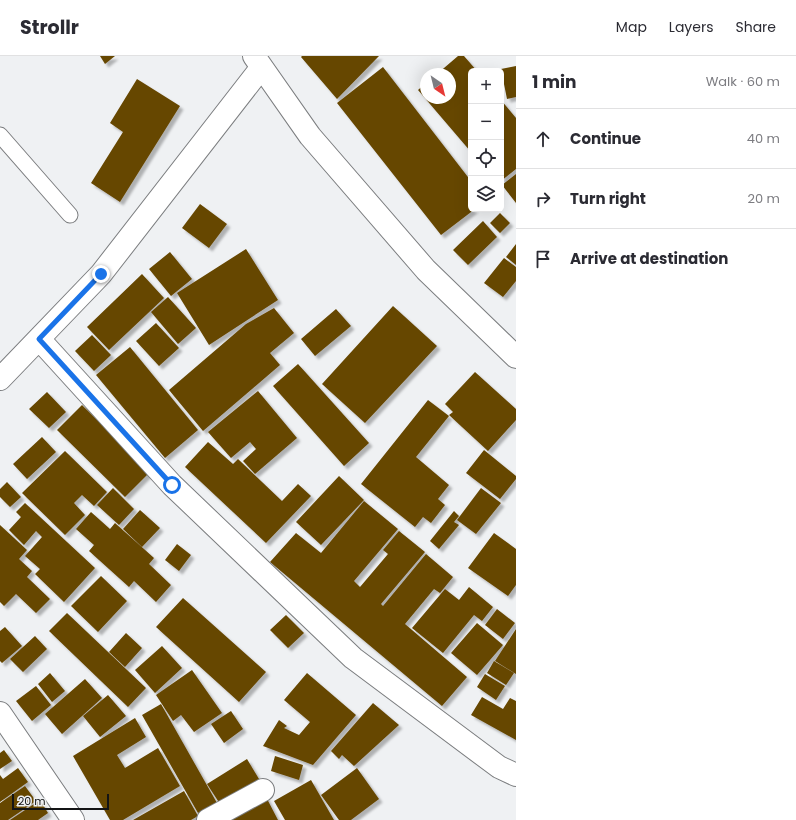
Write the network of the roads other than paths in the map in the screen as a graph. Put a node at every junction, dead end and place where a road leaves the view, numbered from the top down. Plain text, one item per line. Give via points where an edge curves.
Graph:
1 (257, 62) edge
2 (0, 135) edge
3 (70, 215) dead end
4 (39, 339) junction
5 (516, 357) edge
6 (0, 379) edge
7 (0, 713) edge
8 (516, 775) edge
9 (262, 790) dead end
10 (73, 820) edge
11 (208, 820) edge

1 - 4 street via 101,274
1 - 5 street via 310,136 426,270
2 - 3 lane
4 - 6 street
4 - 8 street via 172,485 352,658 499,767
7 - 10 street
9 - 11 street

